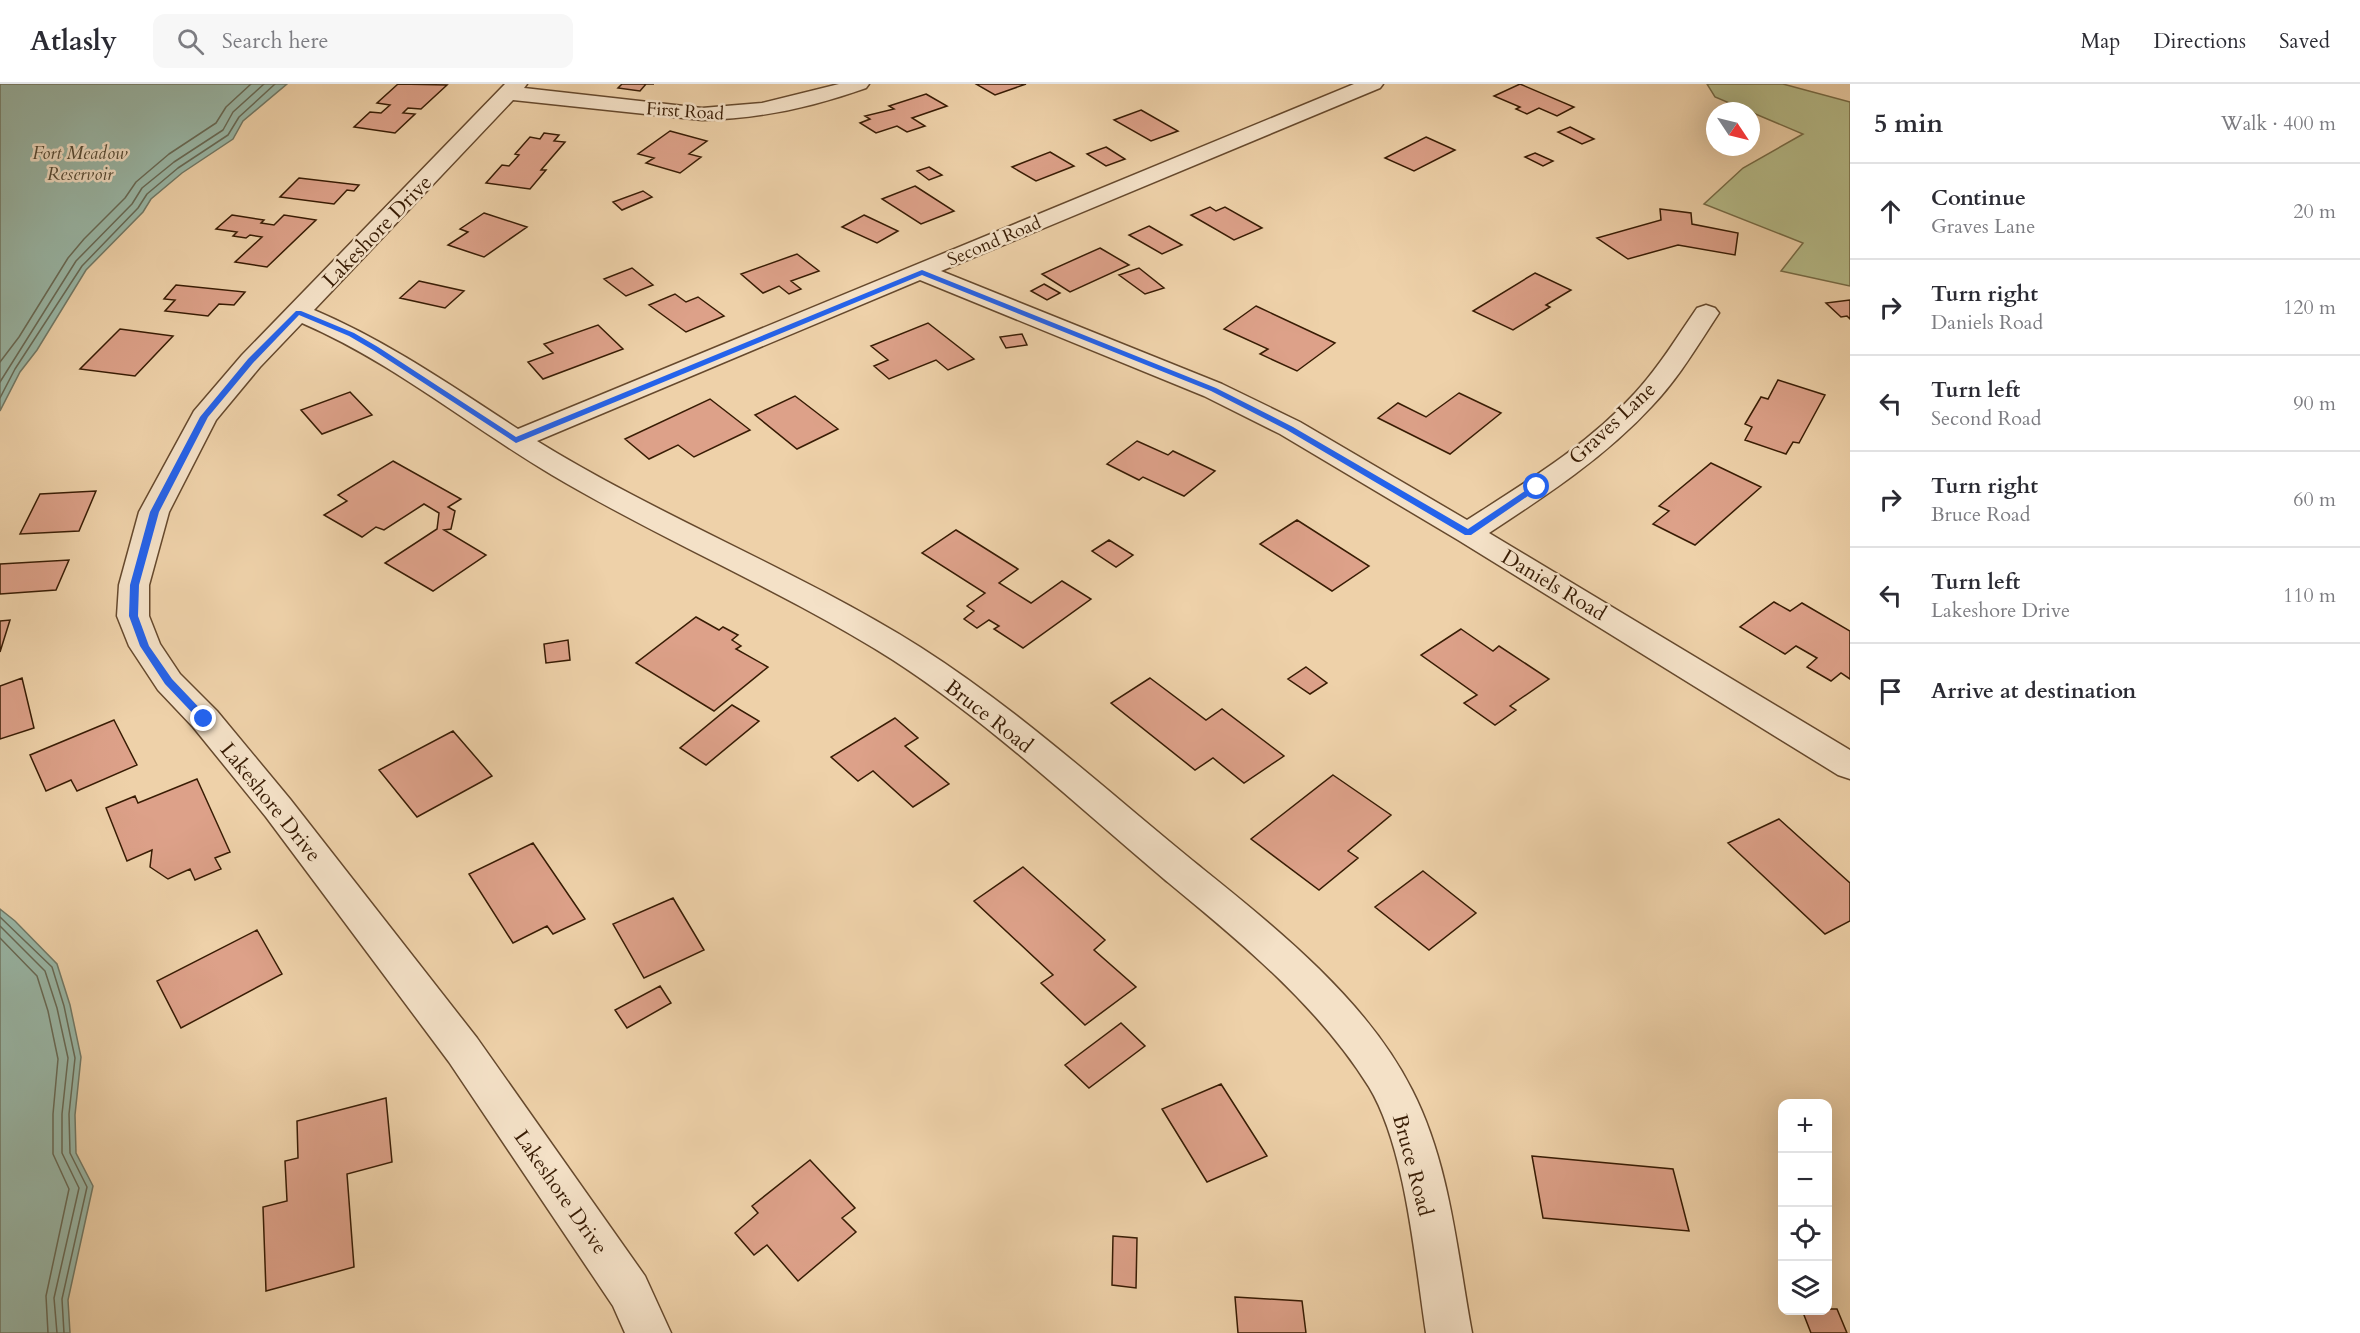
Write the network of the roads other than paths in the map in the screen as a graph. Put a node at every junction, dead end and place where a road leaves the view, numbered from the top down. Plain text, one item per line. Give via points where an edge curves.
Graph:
1 (859, 84) edge
2 (1373, 84) edge
3 (513, 88) edge
4 (922, 272) junction
5 (298, 312) junction
6 (1706, 313) dead end
7 (516, 440) junction
8 (1468, 533) junction
9 (1850, 766) edge
10 (648, 1333) edge
11 (1449, 1333) edge

1 - 3 street, First Road via 779,106 728,114 702,114
2 - 4 street, Second Road
3 - 5 street, Lakeshore Drive
4 - 7 street, Second Road
4 - 8 street, Daniels Road via 1223,394 1290,428
5 - 7 street, Bruce Road via 375,348
5 - 10 street, Lakeshore Drive via 224,391 187,447 151,521 134,585 133,616 145,646 169,682 278,807 463,1050 629,1291
6 - 8 street, Graves Lane via 1668,370 1608,432 1537,487
7 - 11 street, Bruce Road via 613,497 838,613 928,669 1188,878 1314,991 1354,1034 1386,1080 1406,1125 1422,1186
8 - 9 street, Daniels Road

